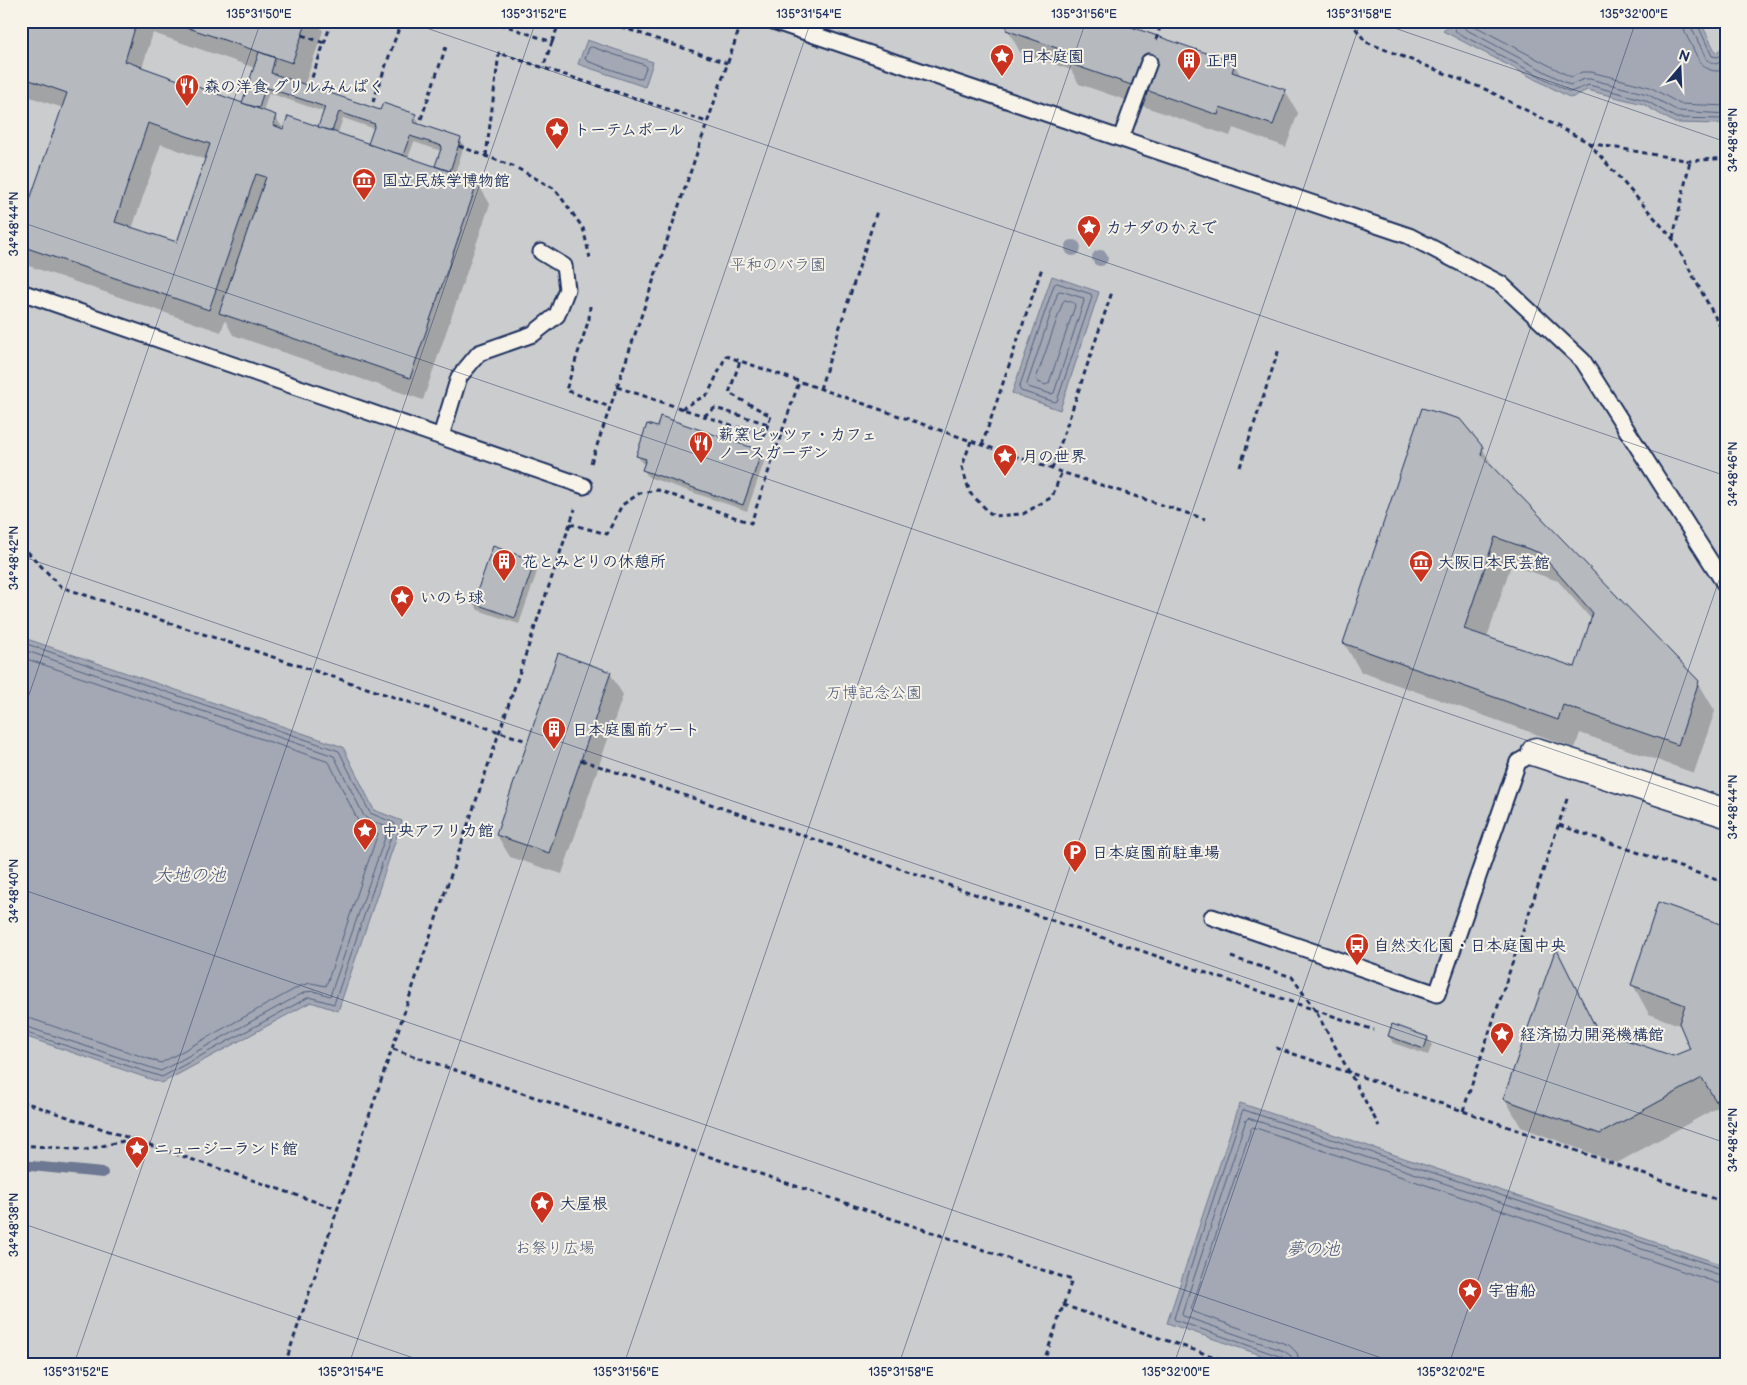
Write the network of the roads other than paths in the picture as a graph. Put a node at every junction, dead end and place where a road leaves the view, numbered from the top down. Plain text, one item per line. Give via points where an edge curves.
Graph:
1 (773, 21) edge
2 (1149, 62) dead end
3 (1121, 138) junction
4 (541, 252) dead end
5 (21, 292) edge
6 (441, 436) junction
7 (584, 486) road end
8 (1726, 586) edge
9 (1536, 752) joint
10 (1726, 813) edge
11 (1212, 917) dead end

1 - 3 lane
2 - 3 lane
3 - 8 lane via 1409,236 1501,284 1583,361
4 - 6 lane via 564,266 567,289 557,314 533,334 479,354 459,377
5 - 6 lane
6 - 7 lane
9 - 10 street
9 - 11 lane via 1518,762 1437,994

